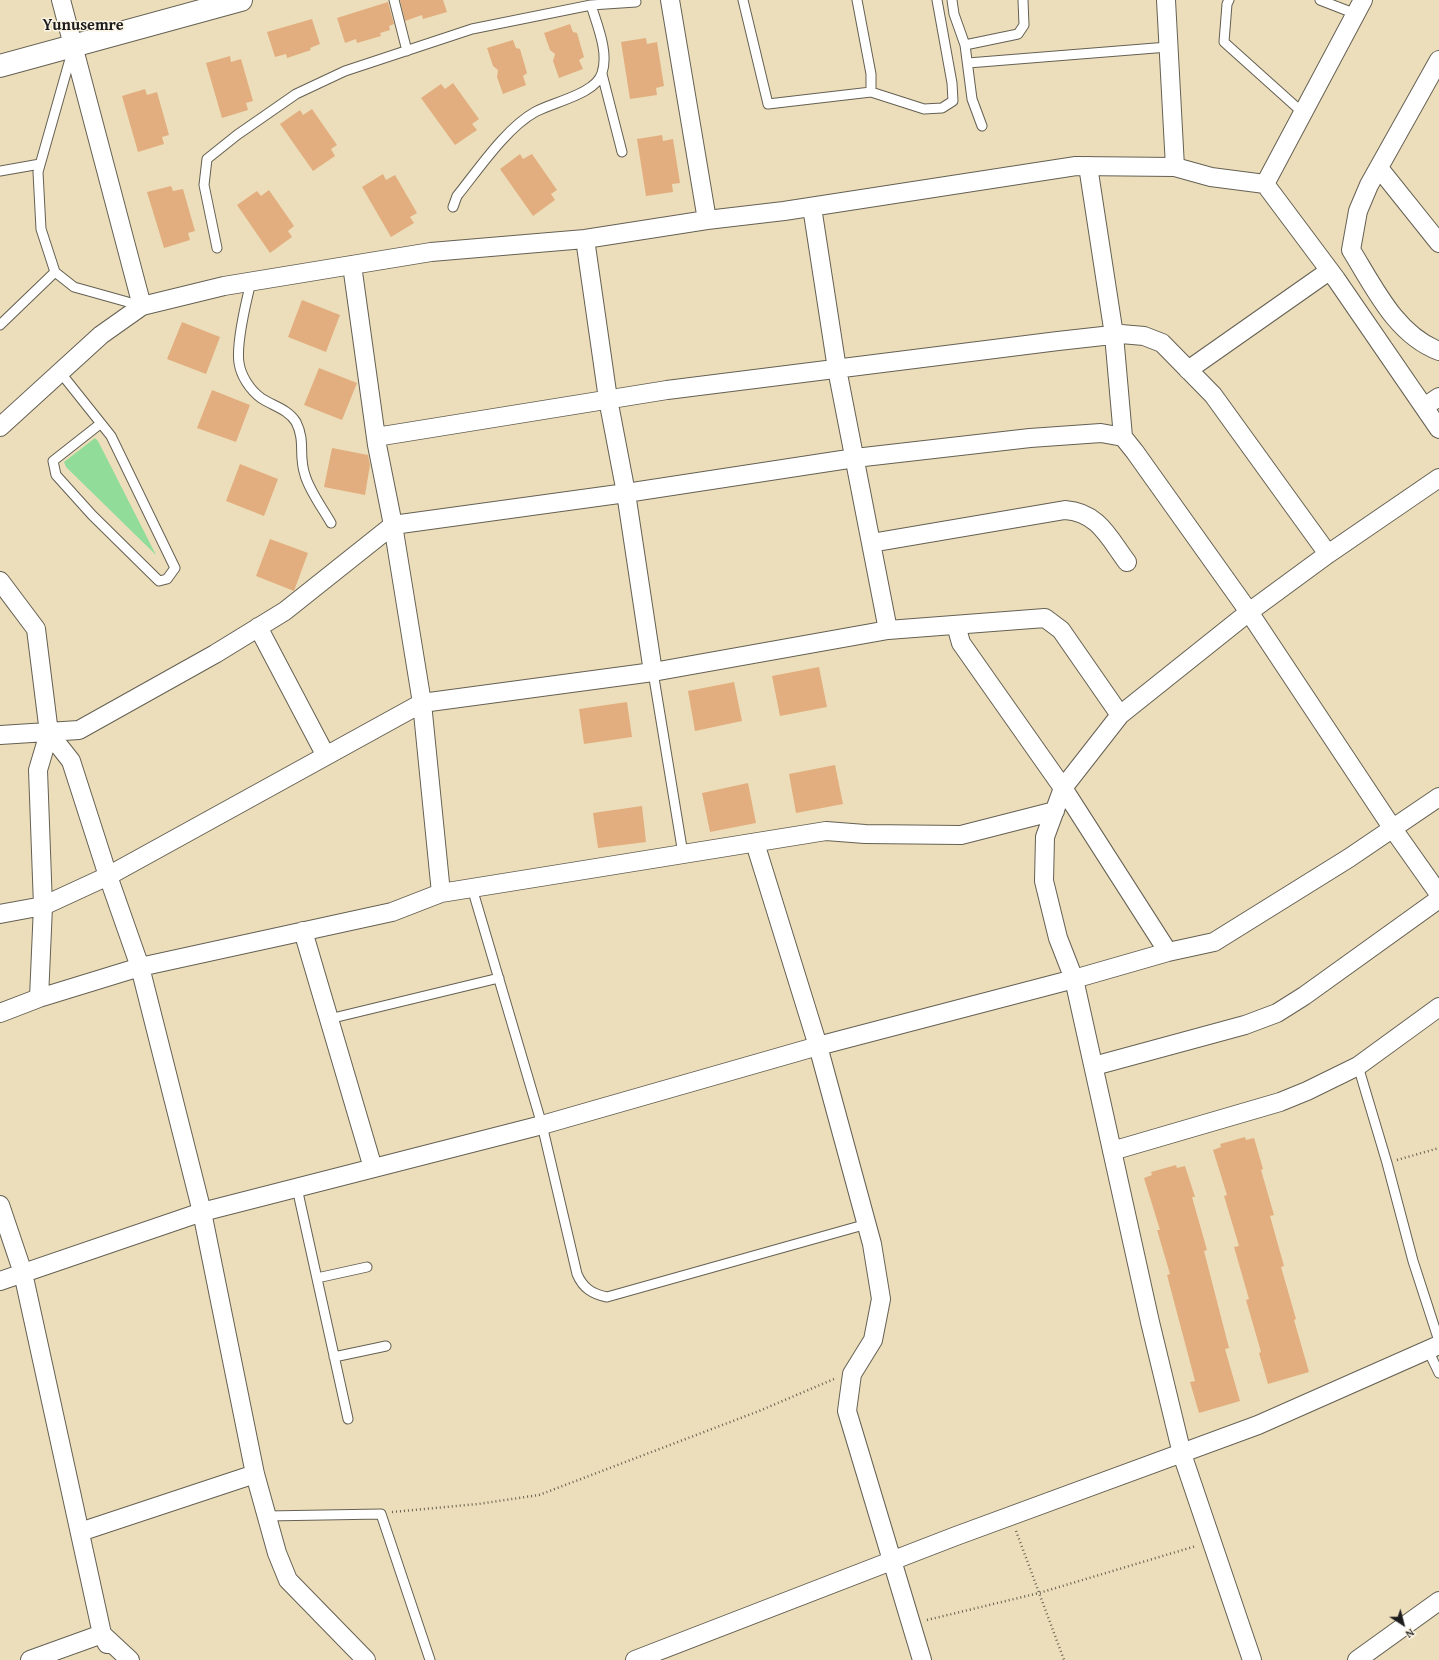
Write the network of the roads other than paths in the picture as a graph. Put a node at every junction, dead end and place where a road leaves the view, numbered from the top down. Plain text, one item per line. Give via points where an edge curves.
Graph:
1 (61, 0) edge
2 (241, 0) edge
3 (394, 0) edge
4 (670, 0) edge
5 (743, 0) edge
6 (857, 0) edge
7 (938, 0) edge
8 (952, 0) edge
9 (1023, 0) edge
10 (1166, 0) edge
11 (1230, 0) edge
12 (1320, 0) edge
13 (636, 2) dead end
14 (591, 5) junction
15 (1359, 7) edge
16 (74, 45) junction
17 (965, 45) junction
18 (1168, 47) junction
19 (407, 51) junction
20 (1439, 60) edge
21 (968, 63) junction
22 (0, 66) edge
23 (602, 74) junction
24 (1433, 85) edge
25 (871, 92) junction
26 (1303, 113) junction
27 (982, 126) dead end
28 (622, 152) dead end
29 (40, 164) junction
30 (1088, 166) junction
31 (1174, 167) junction
32 (1379, 168) junction
33 (0, 171) edge
34 (1265, 184) junction
35 (453, 206) dead end
36 (812, 207) junction
37 (707, 220) junction
38 (585, 239) junction
39 (1439, 243) edge
40 (217, 248) dead end
41 (352, 265) junction
42 (1329, 271) junction
43 (55, 272) junction
44 (251, 282) junction
45 (142, 306) junction
46 (0, 325) edge
47 (1114, 335) junction
48 (1439, 351) edge
49 (838, 369) junction
50 (1188, 370) junction
51 (60, 372) junction
52 (1439, 397) edge
53 (608, 400) junction
54 (1424, 407) junction
55 (100, 424) junction
56 (0, 427) edge
57 (1439, 429) edge
58 (376, 437) junction
59 (1122, 437) junction
60 (855, 458) junction
61 (1439, 478) edge
62 (626, 493) junction
63 (331, 523) dead end
64 (393, 525) junction
65 (871, 543) junction
66 (1328, 554) junction
67 (1127, 562) dead end
68 (0, 581) edge
69 (1249, 612) junction
70 (956, 625) junction
71 (258, 627) junction
72 (888, 630) junction
73 (654, 672) junction
74 (422, 703) junction
75 (1120, 715) junction
76 (49, 733) junction
77 (0, 735) edge
78 (326, 756) junction
79 (1063, 788) junction
80 (1439, 797) edge
81 (1054, 811) junction
82 (1393, 829) junction
83 (755, 843) junction
84 (683, 854) junction
85 (108, 876) junction
86 (472, 888) junction
87 (441, 893) junction
88 (1439, 894) edge
89 (1439, 899) edge
90 (43, 906) junction
91 (0, 914) edge
92 (303, 931) junction
93 (1168, 952) junction
94 (140, 967) junction
95 (499, 978) junction
96 (1074, 979) junction
97 (39, 998) junction
98 (1439, 1007) edge
99 (0, 1013) edge
100 (329, 1019) junction
101 (818, 1046) junction
102 (1094, 1066) junction
103 (1358, 1066) junction
104 (542, 1125) junction
105 (1112, 1151) junction
106 (373, 1168) junction
107 (297, 1188) junction
108 (0, 1205) edge
109 (202, 1212) junction
110 (867, 1224) junction
111 (367, 1267) dead end
112 (23, 1273) junction
113 (317, 1278) junction
114 (0, 1281) edge
115 (1435, 1345) edge
116 (386, 1346) dead end
117 (334, 1357) junction
118 (1439, 1373) edge
119 (348, 1419) dead end
120 (1182, 1454) junction
121 (254, 1474) junction
122 (267, 1516) junction
123 (80, 1532) junction
124 (893, 1560) junction
125 (1439, 1601) edge
126 (102, 1634) junction
127 (30, 1660) edge
128 (113, 1660) edge
129 (130, 1660) edge
130 (366, 1660) edge
131 (430, 1660) edge
132 (635, 1660) edge
133 (922, 1660) edge
134 (1252, 1660) edge
135 (1357, 1660) edge

1 - 16 street
2 - 16 street
3 - 19 lane
4 - 37 street
5 - 25 lane via 768,104
6 - 25 lane via 871,74
7 - 25 lane via 953,101 942,108 924,109
8 - 17 lane
9 - 17 lane via 1024,25 1018,34
10 - 18 street
11 - 26 lane via 1227,4 1224,42
12 - 15 lane
13 - 14 lane
14 - 19 lane via 472,29
14 - 23 lane via 600,34 604,60
15 - 26 street
16 - 22 street
16 - 29 lane
16 - 45 street
17 - 21 lane
18 - 21 lane
18 - 31 street
19 - 40 lane via 345,71 296,94 207,159 204,185
20 - 24 street
21 - 27 lane via 972,99
23 - 28 lane
23 - 35 lane via 593,86 535,112 509,133 457,196
24 - 32 street
26 - 34 street
29 - 33 lane
29 - 43 lane via 38,190 41,229
30 - 31 street
30 - 36 street
30 - 47 street
31 - 34 street via 1210,177
32 - 39 street
32 - 48 street via 1358,211 1351,250 1391,315 1426,346
34 - 42 street
36 - 37 street
36 - 49 street
37 - 38 street
38 - 41 street via 431,252
38 - 53 street
41 - 44 street
41 - 58 street
42 - 50 street
42 - 54 street
43 - 45 lane via 74,287
43 - 46 lane
44 - 45 street
44 - 63 lane via 240,347 239,362 242,374 261,398 295,420 302,436 302,464 305,477
45 - 51 street via 101,335
47 - 49 street
47 - 50 street via 1144,336 1162,343
47 - 59 street
49 - 53 street via 667,390
49 - 60 street
50 - 66 street via 1213,395
51 - 55 lane
51 - 56 street
52 - 54 street
53 - 58 street
53 - 62 street
54 - 57 street
55 - 55 lane via 110,436 175,568 167,579 159,581 56,475 53,461
58 - 64 street
59 - 60 street via 1101,433 1054,436
59 - 69 street
60 - 62 street
60 - 65 street
61 - 66 street
62 - 64 street
62 - 73 street
64 - 71 street via 285,611
64 - 74 street
65 - 67 street via 1065,510 1085,514 1096,521
65 - 72 street
66 - 69 street
68 - 76 street via 36,629
69 - 75 street
69 - 82 street
70 - 72 street
70 - 75 street via 1045,618 1061,630
70 - 79 street via 961,643
71 - 76 street via 79,730
71 - 78 street
72 - 73 street
73 - 74 street
73 - 84 lane
74 - 78 street
74 - 87 street
75 - 79 street
76 - 77 street
76 - 85 street via 71,761
76 - 90 street via 38,770
78 - 85 street
79 - 81 street
79 - 93 street
80 - 82 street
81 - 83 street via 961,835 826,831
81 - 96 street via 1045,837 1044,881 1058,938
82 - 88 street
82 - 93 street via 1214,942
83 - 84 street
83 - 101 street
84 - 86 street
85 - 90 street
85 - 94 street
86 - 87 street
86 - 95 lane
87 - 92 street via 392,912
89 - 102 street via 1277,1013 1245,1025
90 - 91 street
90 - 97 street
92 - 94 street
92 - 100 street
93 - 96 street
94 - 97 street
94 - 109 street
95 - 100 lane
95 - 104 lane
96 - 101 street
96 - 102 street
97 - 99 street
98 - 103 street
100 - 106 street
101 - 104 street
101 - 110 street
102 - 105 street
103 - 105 street via 1307,1092 1280,1102
103 - 115 lane via 1387,1163
104 - 106 street
104 - 110 lane via 577,1274 585,1287 598,1296 607,1297
105 - 120 street
106 - 107 street
107 - 109 street
107 - 113 lane
108 - 112 street
109 - 112 street
109 - 121 street
110 - 124 street via 881,1299 873,1340 852,1374 847,1412
111 - 113 lane
112 - 114 street
112 - 123 street
113 - 117 lane
115 - 118 lane
115 - 120 street via 1258,1425
116 - 117 lane
117 - 119 lane
120 - 124 street
120 - 134 street
121 - 122 street
121 - 123 street
122 - 130 street via 277,1553 288,1580
122 - 131 lane via 381,1514
123 - 126 street
124 - 132 street
124 - 133 street
125 - 135 street
126 - 127 street
126 - 128 street
126 - 129 street

